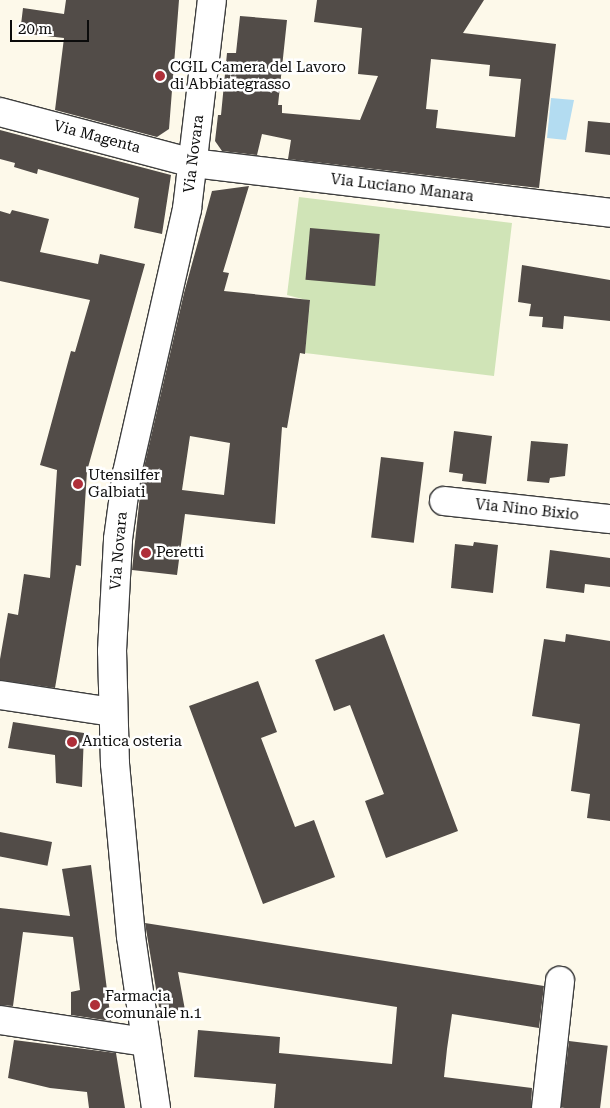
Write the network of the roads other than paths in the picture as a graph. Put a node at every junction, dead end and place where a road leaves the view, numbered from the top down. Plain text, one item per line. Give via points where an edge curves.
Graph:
1 (212, 0) edge
2 (0, 112) edge
3 (193, 163) junction
4 (610, 213) edge
5 (444, 501) dead end
6 (610, 519) edge
7 (0, 696) edge
8 (112, 712) junction
9 (560, 981) dead end
10 (0, 1020) edge
11 (146, 1042) junction
12 (156, 1108) edge
13 (546, 1108) edge

1 - 3 street, Via Novara
2 - 3 street, Via Magenta
3 - 4 street, Via Luciano Manara
3 - 8 street, Via Novara via 187,209 127,473 118,539
5 - 6 street, Via Nino Bixio
7 - 8 street
8 - 11 street, Via Novara via 131,936
9 - 13 street
10 - 11 street
11 - 12 street, Via Novara

